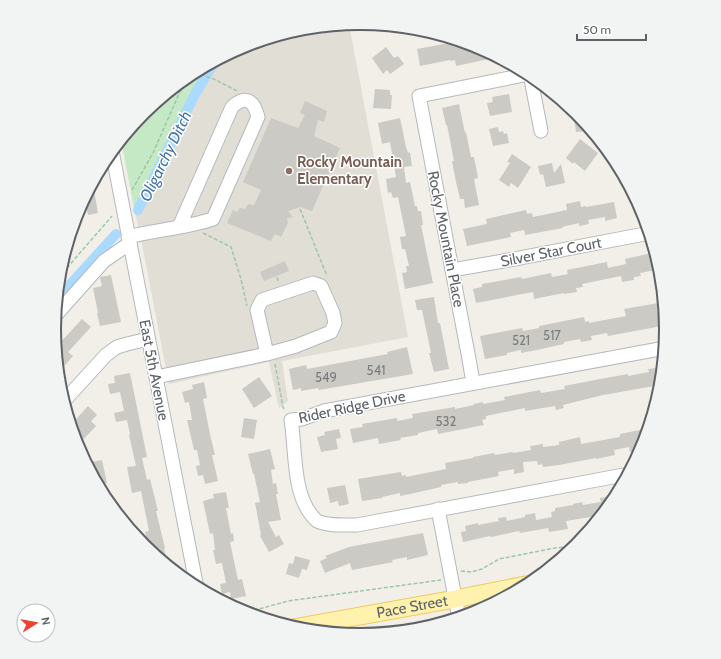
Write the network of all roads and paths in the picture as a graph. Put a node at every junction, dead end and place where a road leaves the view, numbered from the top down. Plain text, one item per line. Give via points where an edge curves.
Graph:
1 (203, 75) edge
2 (520, 76) edge
3 (531, 83) edge
4 (238, 92) dead end
5 (541, 131) dead end
6 (114, 160) edge
7 (300, 209) dead end
8 (179, 227) junction
9 (201, 232) dead end
10 (644, 234) edge
11 (129, 240) junction
12 (452, 270) junction
13 (276, 277) dead end
14 (328, 281) dead end
15 (280, 284) dead end
16 (62, 308) edge
17 (248, 310) dead end
18 (148, 339) junction
19 (659, 349) edge
20 (270, 353) junction
21 (156, 377) junction
22 (473, 383) junction
23 (69, 397) edge
24 (291, 420) junction
25 (622, 475) edge
26 (438, 509) junction
27 (566, 547) edge
28 (459, 570) dead end
29 (195, 580) edge
30 (441, 580) dead end
31 (512, 588) edge
32 (455, 599) junction
33 (255, 610) edge
34 (458, 613) edge
35 (311, 624) edge

1 - 4 path
2 - 12 street, Rocky Mountain Place via 419,96
3 - 5 street
6 - 11 street, East 5th Avenue
7 - 14 path
8 - 8 street via 213,218 258,117 252,102 245,100 237,102 232,107
8 - 11 street
9 - 17 path via 231,247
10 - 12 street, Silver Star Court
11 - 16 street via 104,262
11 - 18 street, East 5th Avenue
12 - 22 street, Rocky Mountain Place
13 - 15 path
18 - 21 street, East 5th Avenue
18 - 23 street via 117,347 106,355
19 - 22 street, Rider Ridge Drive
20 - 20 street via 331,332 335,323 333,313 321,286 313,283 262,300 257,310
20 - 21 street
20 - 24 path via 283,408
21 - 29 street, East 5th Avenue
22 - 24 street, Rider Ridge Drive via 324,411
24 - 26 street, Rider Ridge Drive via 302,497 308,512 316,521 336,525 357,525
25 - 26 street, Rider Ridge Drive
26 - 32 street
27 - 28 path via 499,559 471,572
30 - 33 path via 288,601
31 - 32 main road, Pace Street
32 - 34 street
32 - 35 main road, Pace Street

